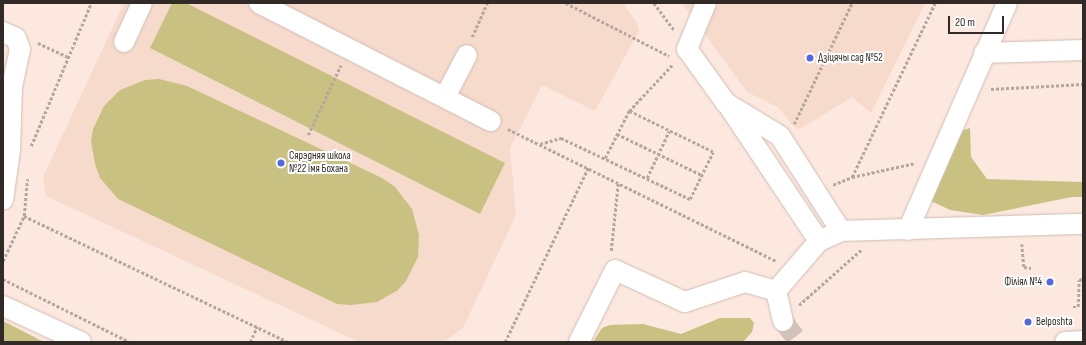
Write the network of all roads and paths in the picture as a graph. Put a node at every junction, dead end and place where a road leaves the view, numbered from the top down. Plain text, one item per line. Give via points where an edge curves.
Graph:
1 (91, 3) edge
2 (142, 3) edge
3 (259, 3) edge
4 (487, 3) edge
5 (566, 3) edge
6 (654, 3) edge
7 (706, 3) edge
8 (852, 3) edge
9 (935, 3) edge
10 (1006, 3) edge
11 (10, 35) edge
12 (124, 42) dead end
13 (687, 49) junction
14 (1083, 50) edge
15 (984, 53) junction
16 (467, 55) joint
17 (68, 58) junction
18 (335, 79) dead end
19 (1083, 84) edge
20 (7, 85) edge
21 (968, 90) junction
22 (445, 97) junction
23 (726, 103) junction
24 (628, 112) junction
25 (498, 124) joint
26 (669, 131) junction
27 (617, 134) junction
28 (308, 135) dead end
29 (780, 136) junction
30 (539, 144) junction
31 (28, 153) dead end
32 (658, 154) junction
33 (605, 158) junction
34 (939, 158) junction
35 (588, 168) junction
36 (702, 175) junction
37 (27, 176) dead end
38 (647, 178) junction
39 (618, 183) junction
40 (3, 200) edge
41 (24, 216) junction
42 (1083, 224) edge
43 (908, 230) junction
44 (841, 231) junction
45 (819, 241) junction
46 (1022, 242) dead end
47 (864, 246) dead end
48 (611, 253) dead end
49 (3, 261) edge
50 (1031, 268) dead end
51 (794, 270) junction
52 (3, 279) edge
53 (1083, 279) edge
54 (776, 291) junction
55 (3, 306) edge
56 (1073, 307) dead end
57 (788, 316) joint
58 (257, 327) junction
59 (1083, 341) edge
60 (81, 342) edge
61 (130, 342) edge
62 (250, 342) edge
63 (288, 342) edge
64 (505, 342) edge
65 (579, 342) edge
66 (1065, 342) edge

1 - 17 path
2 - 12 street
3 - 22 street
4 - 16 path
5 - 24 path via 677,60
6 - 13 path
7 - 13 street
8 - 29 path via 792,126
9 - 34 path via 852,177
10 - 15 street
11 - 17 path via 28,38
11 - 20 street via 20,49
13 - 23 street
14 - 15 street
15 - 21 street
16 - 22 street
17 - 31 path
18 - 28 path
19 - 21 path
20 - 40 street via 10,150
21 - 34 street
22 - 25 street
23 - 29 street
23 - 45 street
24 - 26 path
24 - 27 path
25 - 30 path
26 - 32 path
26 - 36 path via 713,152
27 - 32 path
27 - 33 path
29 - 44 street
30 - 33 path via 561,138
30 - 35 path
32 - 36 path
32 - 38 path
33 - 38 path
34 - 43 street
35 - 39 path
35 - 64 path
36 - 38 path via 690,199
37 - 41 path
39 - 48 path
39 - 51 path
41 - 49 path
41 - 58 path
42 - 43 street
43 - 44 street
44 - 45 street
45 - 51 street
46 - 50 path via 1024,267
47 - 57 path
51 - 54 street
52 - 61 path
53 - 56 path via 1078,280 1078,307
54 - 57 street
54 - 65 street via 745,282 684,302 615,270
55 - 60 street
58 - 62 path
58 - 63 path
59 - 66 street

